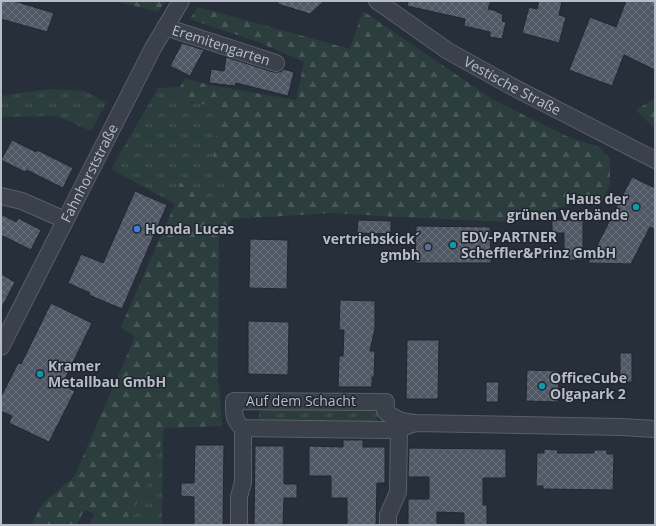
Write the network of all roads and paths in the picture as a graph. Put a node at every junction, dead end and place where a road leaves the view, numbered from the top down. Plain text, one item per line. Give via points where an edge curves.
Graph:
1 (181, 1) edge
2 (377, 1) edge
3 (165, 27) junction
4 (276, 63) dead end
5 (655, 160) edge
6 (1, 196) edge
7 (65, 220) junction
8 (1, 347) edge
9 (415, 424) junction
10 (242, 428) junction
11 (399, 429) junction
12 (655, 429) edge
13 (239, 525) edge
14 (388, 525) edge

1 - 3 street, Fahnhorststraße
2 - 5 street, Vestische Straße via 448,51
3 - 4 street, Eremitengarten
3 - 7 street, Fahnhorststraße
6 - 7 street via 22,201
7 - 8 street, Fahnhorststraße
9 - 10 street, Auf dem Schacht via 393,418 385,411 386,402 234,401 235,419
9 - 11 street, Auf dem Schacht
9 - 12 street, Auf dem Schacht
10 - 11 street, Auf dem Schacht
10 - 13 street
11 - 14 street via 398,492 388,515

